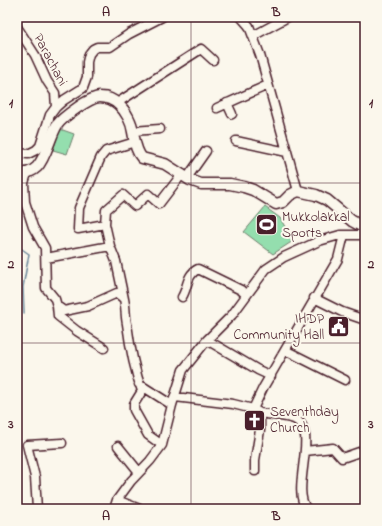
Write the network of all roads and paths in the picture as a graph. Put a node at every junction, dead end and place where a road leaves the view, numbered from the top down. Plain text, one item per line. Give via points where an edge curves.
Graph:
1 (162, 17) edge
2 (241, 17) edge
3 (288, 17) edge
4 (17, 27) edge
5 (253, 36) junction
6 (213, 60) dead end
7 (268, 85) junction
8 (227, 103) junction
9 (117, 104) junction
10 (56, 107) junction
11 (217, 108) dead end
12 (232, 114) dead end
13 (160, 128) dead end
14 (133, 131) junction
15 (236, 141) dead end
16 (135, 142) junction
17 (206, 151) dead end
18 (287, 152) junction
19 (17, 153) edge
20 (22, 173) edge
21 (185, 176) junction
22 (298, 192) junction
23 (105, 224) junction
24 (365, 228) edge
25 (365, 235) edge
26 (344, 236) junction
27 (110, 246) junction
28 (46, 258) junction
29 (246, 295) junction
30 (182, 297) dead end
31 (314, 298) junction
32 (124, 299) junction
33 (57, 306) junction
34 (365, 320) edge
35 (207, 340) junction
36 (104, 348) dead end
37 (285, 350) junction
38 (271, 376) junction
39 (346, 380) dead end
40 (139, 384) junction
41 (173, 401) junction
42 (257, 411) junction
43 (62, 443) dead end
44 (162, 445) junction
45 (118, 446) dead end
46 (365, 450) edge
47 (305, 451) junction
48 (255, 471) dead end
49 (139, 472) junction
50 (117, 500) junction
51 (37, 509) edge
52 (114, 509) edge
53 (140, 509) edge
54 (307, 509) edge

1 - 10 street via 110,47 93,49 89,54 83,88
2 - 5 street
3 - 5 street
4 - 10 street, Parachani via 55,93
5 - 7 street
6 - 9 street via 201,49
7 - 8 street
7 - 18 street
8 - 11 street
8 - 12 street
9 - 14 main road via 127,115
9 - 20 main road via 111,99 98,97 73,111 57,124 37,166
10 - 19 street via 50,115 40,146 28,154
13 - 14 street
14 - 16 main road
15 - 18 street
16 - 21 main road via 138,154 142,158 165,164
16 - 23 street via 106,151 79,208 78,229
17 - 21 street
18 - 22 street
20 - 28 street via 25,202 33,227 45,248
21 - 22 main road via 201,184 230,184 244,187 276,204
21 - 23 street via 159,204 148,194 135,206 123,195 106,210
22 - 24 main road via 327,200 352,221
23 - 27 street
25 - 26 street
26 - 29 street via 319,241 284,257 266,269
26 - 31 street via 338,259
27 - 28 street
27 - 32 street
28 - 33 street via 46,288
29 - 30 street via 234,286 198,269 190,277
29 - 35 street via 232,315
31 - 34 street
31 - 37 street
32 - 33 street via 117,293 88,306 64,311
32 - 40 street via 129,341
33 - 36 street via 58,316
35 - 38 street
35 - 41 street via 183,370
37 - 38 street
37 - 39 street
38 - 42 street
40 - 41 street
40 - 44 street via 142,391 134,404 134,410 148,435
41 - 42 street via 233,404
41 - 44 street
42 - 47 street via 295,419 301,424
42 - 48 street via 260,430
43 - 51 street via 27,445 35,478
44 - 49 street
45 - 49 street
46 - 47 street via 342,458 333,448
47 - 54 street via 302,493 303,505
49 - 50 street
50 - 52 street
50 - 53 street

